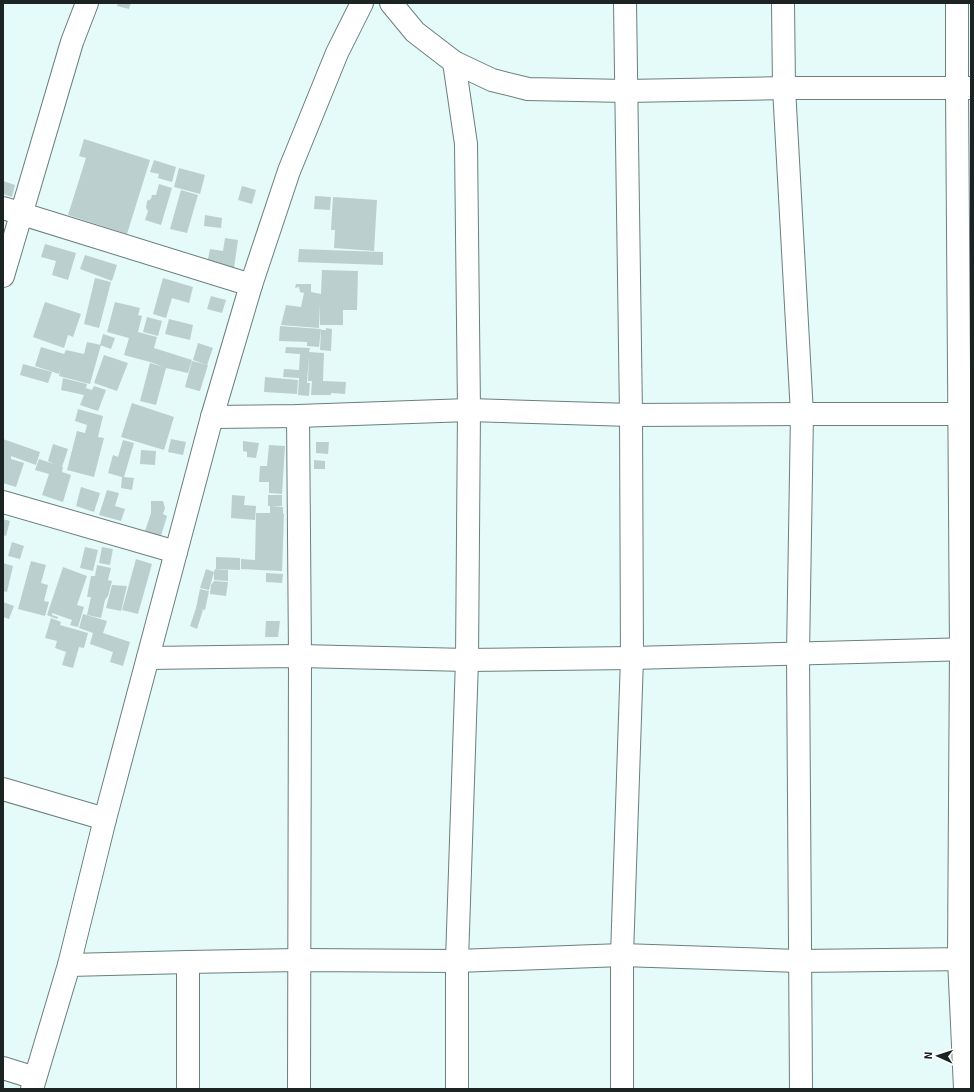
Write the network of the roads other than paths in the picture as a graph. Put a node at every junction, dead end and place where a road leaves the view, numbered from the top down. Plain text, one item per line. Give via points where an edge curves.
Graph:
1 (87, 3) edge
2 (362, 3) edge
3 (391, 3) edge
4 (625, 3) edge
5 (783, 3) edge
6 (957, 3) edge
7 (454, 62) junction
8 (784, 88) junction
9 (964, 88) edge
10 (626, 91) junction
11 (12, 211) edge
12 (3, 276) edge
13 (251, 285) junction
14 (469, 410) junction
15 (802, 414) junction
16 (631, 415) junction
17 (965, 415) edge
18 (298, 416) junction
19 (212, 417) junction
20 (3, 502) edge
21 (176, 552) junction
22 (966, 649) edge
23 (798, 654) junction
24 (300, 656) junction
25 (148, 658) junction
26 (632, 658) junction
27 (467, 660) junction
28 (3, 788) edge
29 (105, 819) junction
30 (622, 955) junction
31 (965, 959) edge
32 (300, 960) junction
33 (457, 960) junction
34 (799, 961) junction
35 (188, 962) junction
36 (69, 965) junction
37 (3, 1068) edge
38 (33, 1083) edge
39 (188, 1089) edge
40 (299, 1089) edge
41 (457, 1089) edge
42 (622, 1089) edge
43 (800, 1089) edge
44 (965, 1089) edge

1 - 11 street
2 - 13 street via 337,53 289,171
3 - 7 street via 415,32
4 - 10 street
5 - 8 street
6 - 9 street
7 - 10 street via 492,80 528,89
7 - 14 street via 466,144
8 - 9 street
8 - 10 street
8 - 15 street
9 - 17 street
10 - 16 street
11 - 12 street
11 - 13 street
13 - 19 street
14 - 16 street
14 - 18 street
14 - 27 street
15 - 16 street
15 - 17 street
15 - 23 street
16 - 26 street
17 - 22 street
18 - 19 street
18 - 24 street
19 - 21 street
20 - 21 street
21 - 25 street
22 - 23 street
22 - 31 street
23 - 26 street
23 - 34 street
24 - 25 street
24 - 27 street
24 - 32 street
25 - 29 street
26 - 27 street
26 - 30 street
27 - 33 street
28 - 29 street
29 - 36 street
30 - 33 street
30 - 34 street
30 - 42 street
31 - 34 street
31 - 44 street
32 - 33 street
32 - 35 street
32 - 40 street
33 - 41 street
34 - 43 street
35 - 36 street
35 - 39 street
36 - 38 street
37 - 38 street

